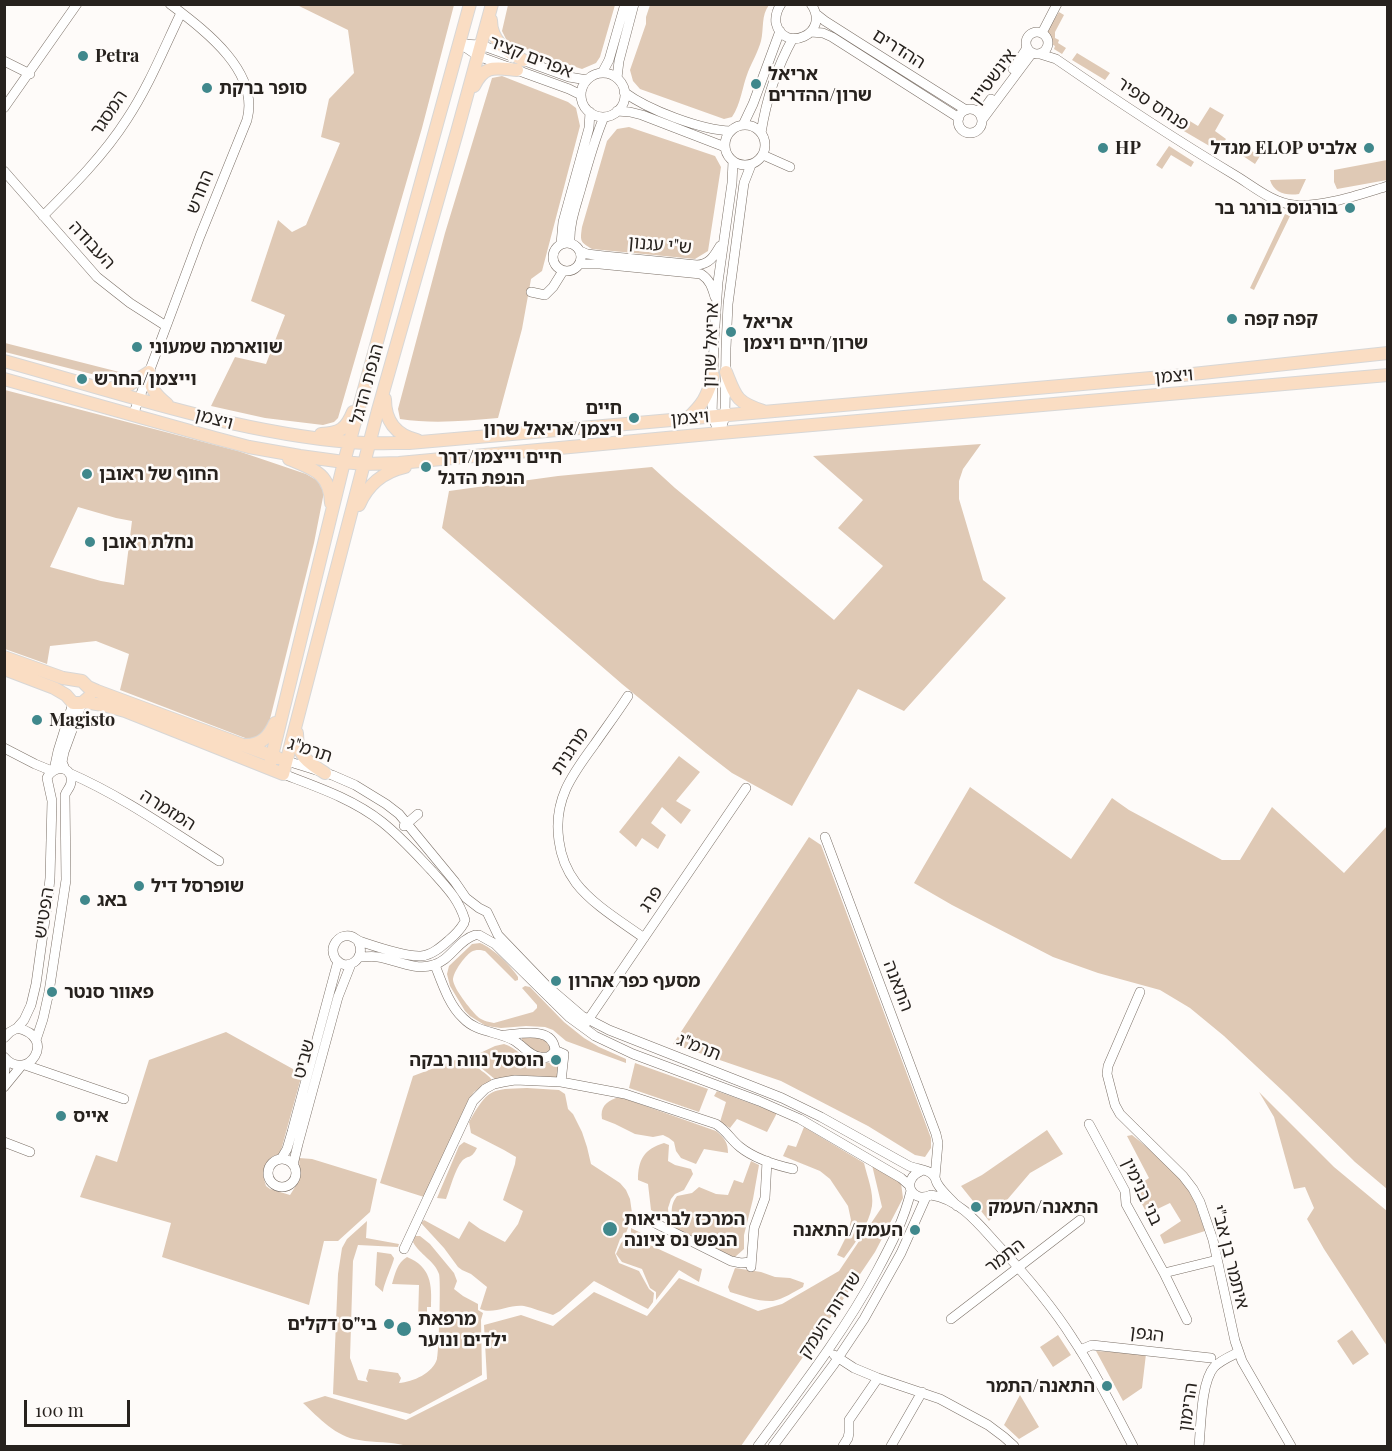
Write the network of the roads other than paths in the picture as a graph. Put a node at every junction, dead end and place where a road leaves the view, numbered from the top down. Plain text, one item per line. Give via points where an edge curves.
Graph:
1 (77, 4) edge
2 (170, 4) edge
3 (470, 4) edge
4 (492, 4) edge
5 (625, 4) edge
6 (634, 4) edge
7 (782, 4) edge
8 (1057, 4) edge
9 (813, 9) edge
10 (181, 13) junction
11 (780, 31) junction
12 (811, 32) junction
13 (1042, 33) junction
14 (793, 38) junction
15 (460, 44) junction
16 (480, 50) junction
17 (1036, 51) junction
18 (4, 61) edge
19 (520, 65) junction
20 (602, 73) junction
21 (30, 74) junction
22 (617, 78) junction
23 (587, 80) junction
24 (624, 93) junction
25 (581, 95) junction
26 (465, 103) junction
27 (4, 108) edge
28 (966, 110) junction
29 (617, 111) junction
30 (590, 112) junction
31 (979, 116) junction
32 (604, 117) junction
33 (959, 118) junction
34 (743, 125) junction
35 (730, 131) junction
36 (762, 133) junction
37 (725, 147) junction
38 (763, 154) junction
39 (733, 161) junction
40 (751, 165) junction
41 (790, 167) dead end
42 (5, 172) edge
43 (1388, 186) edge
44 (43, 216) junction
45 (723, 238) junction
46 (566, 244) junction
47 (580, 251) junction
48 (579, 264) junction
49 (563, 270) junction
50 (531, 292) dead end
51 (716, 303) junction
52 (166, 326) junction
53 (1388, 353) edge
54 (4, 361) edge
55 (149, 372) junction
56 (726, 372) junction
57 (1388, 375) edge
58 (713, 376) junction
59 (4, 379) edge
60 (387, 381) junction
61 (365, 383) junction
62 (99, 387) junction
63 (139, 398) junction
64 (173, 408) junction
65 (767, 412) junction
66 (133, 415) junction
67 (725, 416) junction
68 (712, 417) junction
69 (687, 419) junction
70 (720, 433) junction
71 (302, 435) junction
72 (427, 441) junction
73 (350, 442) junction
74 (370, 443) junction
75 (268, 450) junction
76 (432, 460) junction
77 (344, 462) junction
78 (364, 464) junction
79 (332, 513) junction
80 (342, 552) junction
81 (4, 657) edge
82 (4, 669) edge
83 (75, 680) junction
84 (88, 687) junction
85 (288, 691) junction
86 (628, 696) dead end
87 (76, 701) junction
88 (297, 725) junction
89 (244, 745) junction
90 (4, 748) edge
91 (58, 751) junction
92 (287, 761) junction
93 (270, 762) junction
94 (34, 764) junction
95 (53, 770) junction
96 (67, 771) junction
97 (325, 773) junction
98 (283, 774) junction
99 (98, 787) junction
100 (50, 788) junction
101 (746, 788) dead end
102 (68, 789) junction
103 (418, 814) dead end
104 (407, 824) junction
105 (394, 832) junction
106 (825, 837) dead end
107 (219, 861) dead end
108 (479, 908) junction
109 (491, 920) junction
110 (464, 922) junction
111 (477, 935) junction
112 (644, 938) junction
113 (358, 941) junction
114 (359, 957) junction
115 (338, 961) junction
116 (351, 964) junction
117 (435, 965) junction
118 (1140, 992) dead end
119 (586, 1024) junction
120 (12, 1029) edge
121 (504, 1035) junction
122 (4, 1038) edge
123 (36, 1040) junction
124 (555, 1050) junction
125 (36, 1054) junction
126 (5, 1058) edge
127 (24, 1065) junction
128 (55, 1074) junction
129 (4, 1077) edge
130 (561, 1082) junction
131 (4, 1087) edge
132 (124, 1099) dead end
133 (1089, 1124) dead end
134 (4, 1142) edge
135 (937, 1148) junction
136 (30, 1152) dead end
137 (281, 1159) junction
138 (766, 1161) junction
139 (293, 1165) junction
140 (793, 1169) dead end
141 (923, 1171) junction
142 (936, 1180) junction
143 (910, 1189) junction
144 (929, 1196) junction
145 (957, 1206) junction
146 (1080, 1220) dead end
147 (651, 1221) dead end
148 (404, 1249) dead end
149 (1217, 1260) junction
150 (1019, 1267) junction
151 (1164, 1273) junction
152 (951, 1319) dead end
153 (1187, 1320) dead end
154 (1080, 1350) junction
155 (828, 1351) junction
156 (1239, 1352) junction
157 (838, 1358) junction
158 (1211, 1358) dead end
159 (878, 1378) junction
160 (922, 1392) junction
161 (1004, 1437) junction
162 (758, 1446) edge
163 (773, 1446) edge
164 (843, 1446) edge
165 (891, 1446) edge
166 (999, 1446) edge
167 (1014, 1446) edge
168 (1133, 1446) edge
169 (1199, 1446) edge
170 (1291, 1446) edge

1 - 21 street
2 - 10 street, החרש
3 - 15 main road, הנפת הדגל
4 - 16 main road, הנפת הדגל
4 - 19 main road via 490,24 495,39
5 - 20 street
6 - 22 street
7 - 11 street via 776,14
8 - 13 street, אינשטיין
9 - 12 street via 816,20
9 - 28 street, ההדרים via 849,37
10 - 44 street, המסגר via 124,124
10 - 52 street, החרש via 218,44 241,75 250,107
11 - 14 street
11 - 34 street
12 - 14 street
12 - 33 street, ההדרים via 832,37
13 - 17 street via 1047,39
13 - 17 street, אינשטיין via 1034,32 1025,43
14 - 36 street via 778,71
15 - 16 street, אפרים קציר
15 - 61 main road, הנפת הדגל
16 - 19 street, אפרים קציר
16 - 26 main road, הנפת הדגל
17 - 31 street, אינשטיין
17 - 43 street, פנחס ספיר via 1056,59 1164,132 1285,204 1331,202
18 - 21 street
19 - 23 street, אפרים קציר
19 - 25 street, אפרים קציר
19 - 26 main road via 484,71
20 - 22 street
20 - 23 street
21 - 27 street
22 - 24 street
23 - 25 street
24 - 29 street
24 - 35 street via 652,109 708,129
25 - 30 street
26 - 60 main road, הנפת הדגל
28 - 31 street
28 - 33 street
29 - 32 street
29 - 37 street via 642,115
30 - 32 street
30 - 46 street via 563,222
31 - 33 street via 978,130 969,132 962,129
32 - 46 street
34 - 35 street
34 - 36 street
35 - 37 street
36 - 38 street via 766,143
37 - 39 street
38 - 40 street
38 - 41 street
39 - 40 street
39 - 45 street, אריאל שרון
40 - 56 street, אריאל שרון via 744,183 728,304
42 - 44 street, העבודה
44 - 52 street, העבודה via 97,277
45 - 47 street, ש"י עגנון via 713,257 703,265
45 - 51 street, אריאל שרון
46 - 47 street
46 - 49 street via 554,250 553,259
47 - 48 street
48 - 49 street via 569,271
48 - 51 street, ש"י עגנון via 701,274 711,283
49 - 50 street via 546,295
51 - 58 street, אריאל שרון
52 - 55 street, החרש
53 - 65 main road, ויצמן
54 - 62 main road, ויצמן
55 - 62 main road via 124,387
55 - 63 street, החרש
55 - 64 main road via 151,387
56 - 65 main road via 741,402
56 - 67 street, אריאל שרון
57 - 70 main road, ויצמן
58 - 68 street, אריאל שרון
58 - 69 main road via 701,405
59 - 66 main road, ויצמן
60 - 72 main road via 386,409 393,427 412,439
60 - 74 main road, הנפת הדגל
61 - 71 main road via 345,427 328,434
61 - 73 main road, הנפת הדגל
62 - 63 main road, ויצמן
63 - 64 main road, ויצמן
63 - 66 street, החרש
64 - 71 main road, ויצמן via 251,428
65 - 67 main road, ויצמן
66 - 75 main road, ויצמן
67 - 68 main road, ויצמן
67 - 70 street, אריאל שרון
68 - 69 main road, ויצמן
68 - 70 street, אריאל שרון
69 - 72 main road, ויצמן
70 - 76 main road, ויצמן
71 - 73 main road, ויצמן
72 - 74 main road, ויצמן
73 - 74 main road, ויצמן
73 - 77 main road, הנפת הדגל
74 - 78 main road, הנפת הדגל
75 - 77 main road, ויצמן
75 - 79 main road via 324,477 330,490
76 - 78 main road, ויצמן
76 - 80 main road via 398,468 372,484 361,499
77 - 78 main road, ויצמן
77 - 79 main road, הנפת הדגל
78 - 80 main road, הנפת הדגל
79 - 85 main road, הנפת הדגל
80 - 88 main road, הנפת הדגל
81 - 83 main road
82 - 87 main road, תרמ"ג via 49,685
83 - 84 main road, תרמ"ג
83 - 87 main road via 68,686
84 - 87 main road via 90,694
84 - 89 main road, תרמ"ג
85 - 89 main road via 267,738
85 - 93 main road, הנפת הדגל
86 - 112 street, מרגנית via 568,781 558,812 558,837 564,862 576,884
87 - 91 street
87 - 93 main road, תרמ"ג via 124,711
87 - 96 street via 62,762
88 - 92 main road, הנפת הדגל
88 - 97 main road via 302,755
89 - 93 main road, תרמ"ג
90 - 94 street
91 - 94 street via 49,760
91 - 95 street
92 - 93 main road, תרמ"ג
92 - 97 street, תרמ"ג
92 - 98 main road, הנפת הדגל
93 - 98 main road, תרמ"ג
94 - 95 street
95 - 96 street
95 - 100 street via 48,778
96 - 99 street, המזמרה
96 - 102 street via 71,782
97 - 104 street, תרמ"ג via 369,792
98 - 105 street, תרמ"ג via 359,807
99 - 102 street via 78,784
99 - 107 street, המזמרה
100 - 102 street via 58,792
100 - 120 street, הפטיש via 48,898 36,984 24,1020
101 - 112 street, פרג
102 - 123 street, הפטיש via 64,801 66,880 49,992
103 - 104 street
104 - 105 street
104 - 108 street, תרמ"ג via 466,898
105 - 110 street, תרמ"ג via 451,892
106 - 135 street, התאנה via 936,1134
108 - 109 street
108 - 110 street via 471,910
109 - 111 street via 489,929
109 - 119 street, תרמ"ג via 498,935
110 - 111 street via 467,930
110 - 113 street via 459,932 440,948 421,956
111 - 117 street via 467,938
111 - 119 street, תרמ"ג via 495,944 557,1006
112 - 119 street, פרג
113 - 114 street
113 - 115 street via 350,936 337,940 333,954
114 - 116 street
114 - 117 street via 380,957 421,967
115 - 116 street
115 - 137 street, שביט
116 - 139 street, שביט via 336,1004
117 - 121 street via 463,1018 475,1027
118 - 149 street, איתמר בן אב"י via 1108,1065 1115,1105 1193,1189
119 - 141 street, תרמ"ג via 782,1098
119 - 143 street, תרמ"ג via 607,1042 633,1054 800,1119 901,1178
120 - 122 street
120 - 123 street via 28,1032
121 - 124 street via 542,1034 553,1041
121 - 124 street via 538,1057 549,1057
123 - 125 street, הפטיש
124 - 130 street via 564,1054
125 - 127 street
125 - 128 street
126 - 127 street
126 - 129 street
127 - 128 street
127 - 131 street
128 - 132 street
130 - 138 street via 625,1094 716,1124 746,1152
130 - 148 street via 515,1080 494,1084 479,1094
133 - 151 street, בני בנימין
134 - 136 street
135 - 141 street
135 - 142 street, התאנה
137 - 139 street
137 - 139 street via 269,1168 268,1174 277,1186 292,1182 296,1172
138 - 140 street
138 - 147 street via 765,1198 754,1228 751,1265 730,1261
141 - 142 street via 933,1174
141 - 143 street via 911,1178
142 - 144 street via 935,1190
142 - 145 street
143 - 144 street via 919,1197
143 - 155 street, שדרות העמק via 890,1248
144 - 145 street
144 - 157 street, שדרות העמק via 886,1281
145 - 150 street
146 - 150 street, התמר
149 - 151 street
149 - 156 street, איתמר בן אב"י
150 - 152 street, התמר
150 - 154 street
151 - 153 street, בני בנימין
154 - 158 street, הגפן via 1092,1345
154 - 168 street
155 - 157 street
155 - 162 street, שדרות העמק
156 - 169 street, הרימון via 1216,1365 1206,1382
156 - 170 street, איתמר בן אב"י
157 - 159 street
157 - 163 street, שדרות העמק
159 - 160 street
159 - 164 street via 849,1420 848,1438
160 - 161 street
160 - 165 street
161 - 166 street
161 - 167 street

